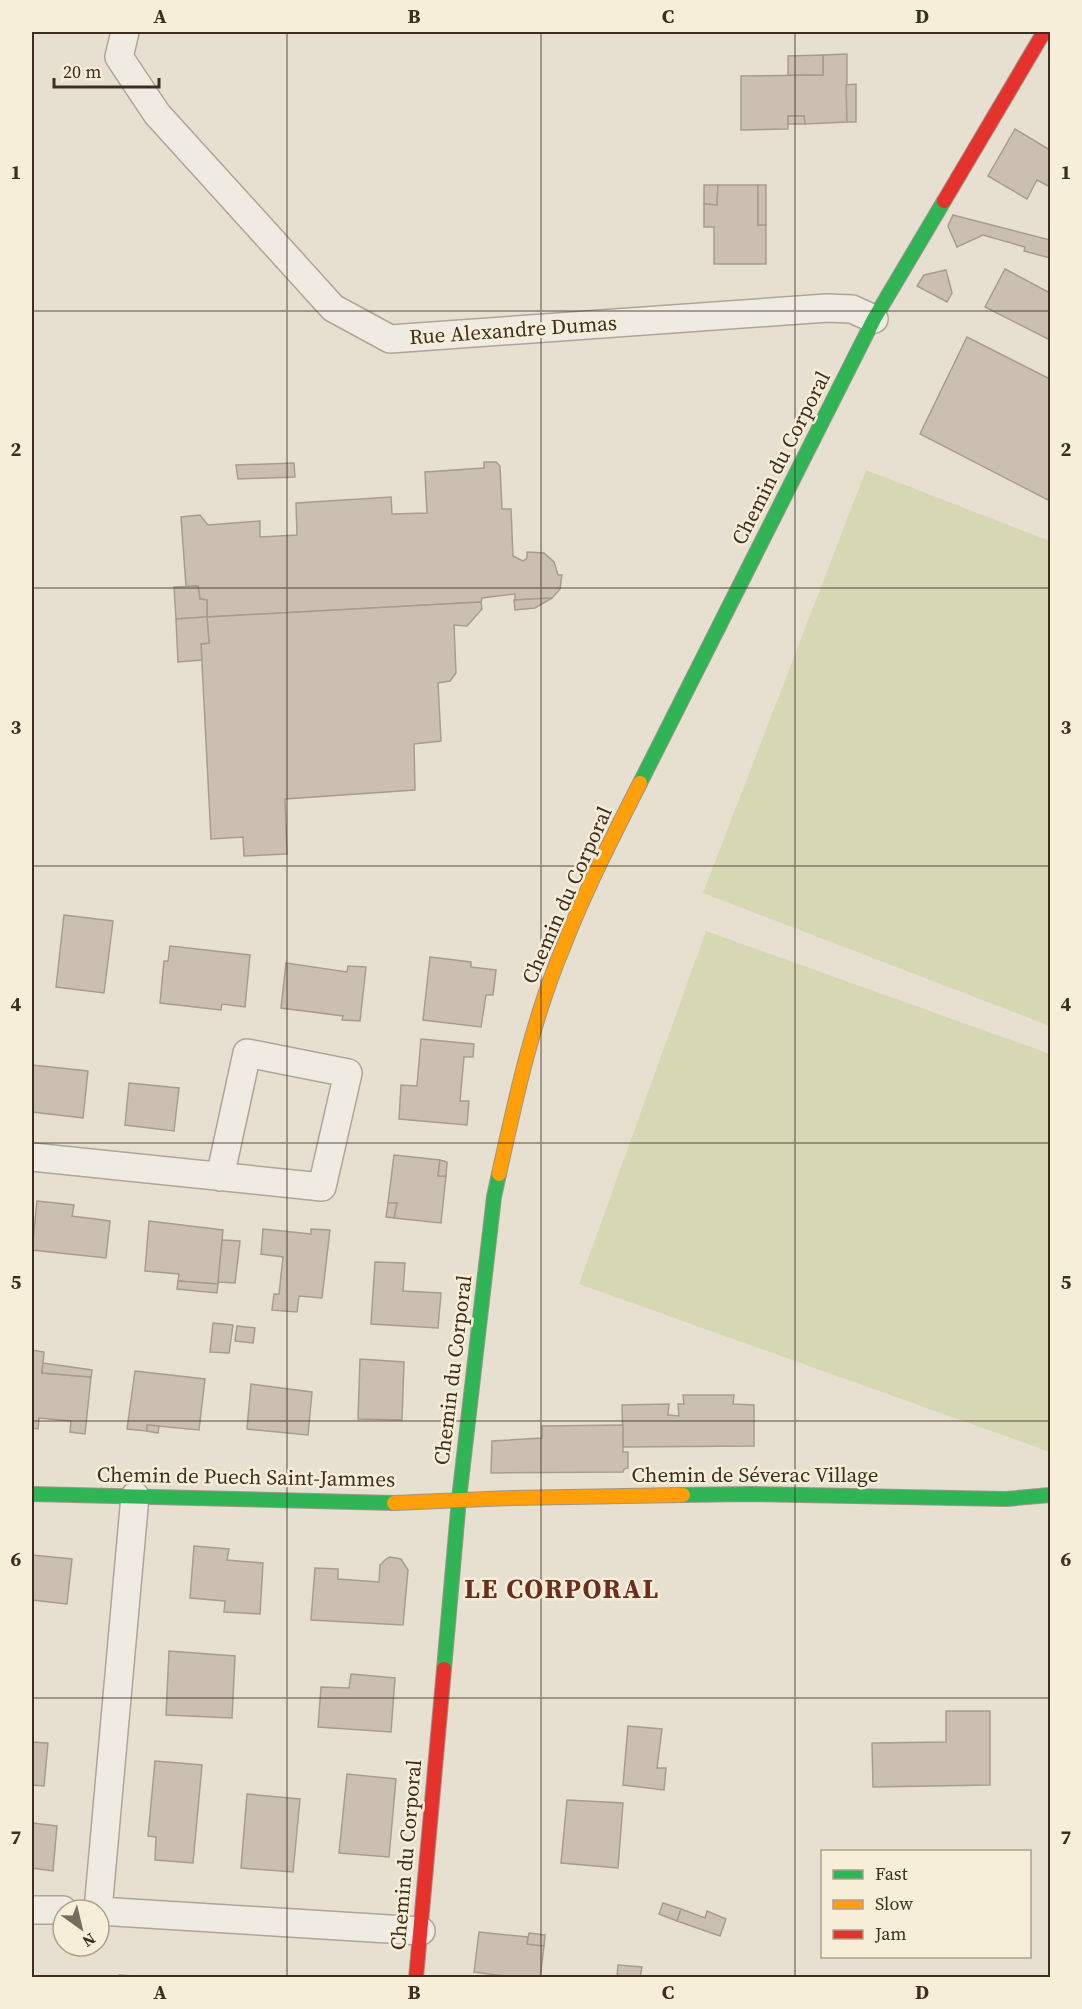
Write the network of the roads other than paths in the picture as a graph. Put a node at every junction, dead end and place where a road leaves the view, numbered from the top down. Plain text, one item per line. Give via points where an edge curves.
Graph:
1 (124, 32) edge
2 (1044, 32) edge
3 (874, 319) junction
4 (32, 1157) edge
5 (220, 1177) junction
6 (32, 1494) edge
7 (1050, 1495) edge
8 (135, 1496) junction
9 (459, 1499) junction
10 (100, 1898) edge
11 (32, 1910) edge
12 (51, 1911) edge
13 (111, 1912) edge
14 (421, 1931) junction
15 (416, 1977) edge

1 - 3 street, Rue Alexandre Dumas via 120,57 157,114 333,308 390,339 827,308 852,309
2 - 3 street, Chemin du Corporal
3 - 9 street, Chemin du Corporal via 604,854 563,946 520,1080 494,1197
4 - 5 street
5 - 5 street via 322,1187 348,1073 247,1053
6 - 8 street, Chemin de Puech Saint-Jammes
7 - 9 street, Chemin de Séverac Village via 1006,1499 750,1494
8 - 9 street, Chemin de Puech Saint-Jammes via 389,1503
8 - 10 street
9 - 14 street, Chemin du Corporal
11 - 12 street
13 - 14 street
14 - 15 street, Chemin du Corporal

